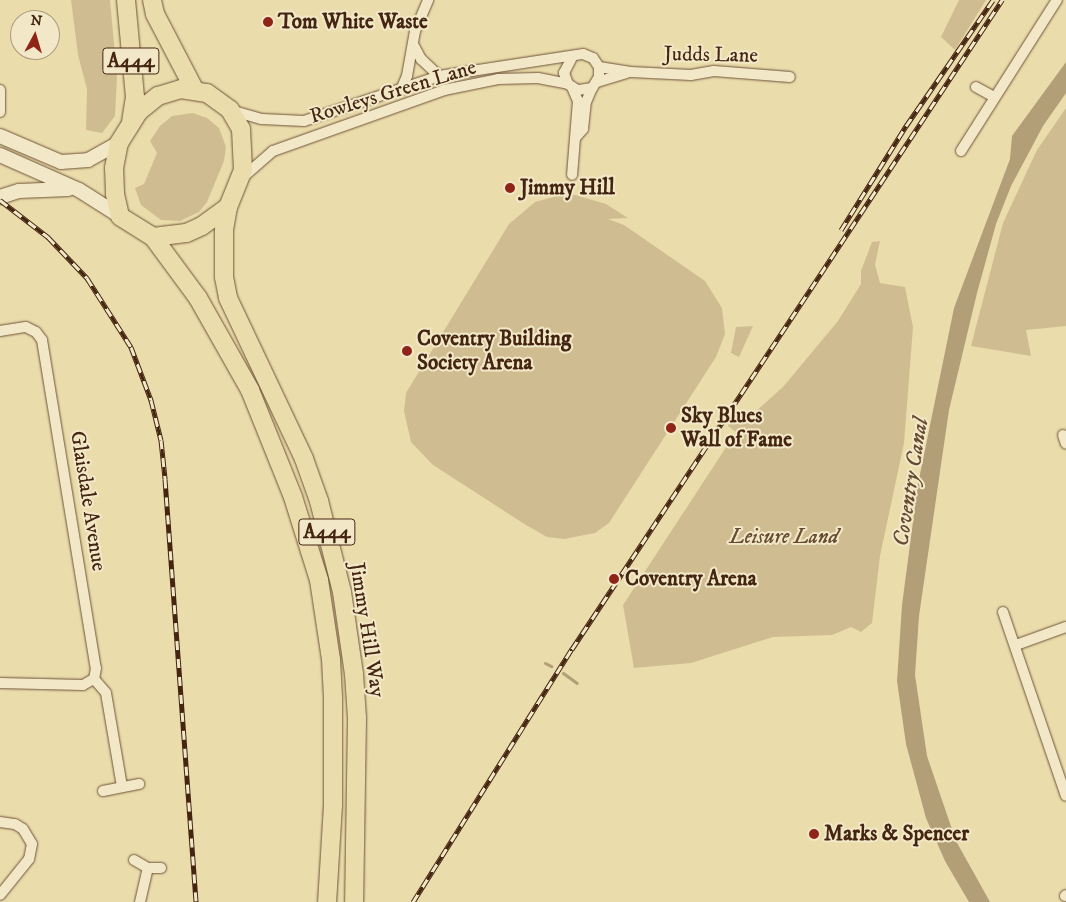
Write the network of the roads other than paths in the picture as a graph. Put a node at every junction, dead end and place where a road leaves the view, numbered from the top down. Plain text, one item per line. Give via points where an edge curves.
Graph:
1 (126, 0) edge
2 (152, 0) edge
3 (428, 0) edge
4 (1056, 0) edge
5 (413, 44) junction
6 (572, 57) junction
7 (599, 66) junction
8 (631, 72) junction
9 (439, 76) junction
10 (790, 77) dead end
11 (595, 85) junction
12 (570, 86) junction
13 (976, 87) dead end
14 (194, 89) junction
15 (0, 90) edge
16 (402, 90) junction
17 (994, 97) junction
18 (230, 110) junction
19 (0, 112) edge
20 (130, 122) junction
21 (0, 136) edge
22 (576, 137) junction
23 (119, 143) junction
24 (961, 151) dead end
25 (0, 155) edge
26 (61, 162) junction
27 (38, 172) junction
28 (572, 176) dead end
29 (240, 179) junction
30 (79, 190) junction
31 (18, 191) junction
32 (0, 197) edge
33 (228, 206) junction
34 (120, 216) junction
35 (153, 237) junction
36 (0, 331) edge
37 (1004, 612) dead end
38 (1066, 627) edge
39 (1016, 645) junction
40 (94, 679) junction
41 (0, 683) edge
42 (139, 784) dead end
43 (122, 787) junction
44 (103, 791) dead end
45 (1066, 796) edge
46 (0, 822) edge
47 (134, 860) dead end
48 (148, 868) junction
49 (160, 868) dead end
50 (0, 895) edge
51 (140, 902) edge
52 (327, 902) edge
53 (354, 902) edge

1 - 20 highway, A444 via 135,97
2 - 14 highway, A444 via 155,14
3 - 5 street, Rowleys Green Lane via 419,18
4 - 17 street
5 - 9 street, Rowleys Green Lane via 421,59
5 - 16 street, Rowleys Green Lane
6 - 7 street via 588,55
6 - 9 street, Rowleys Green Lane via 498,65
6 - 12 street via 564,73
7 - 8 street, Judds Lane
7 - 11 street
8 - 10 street, Judds Lane via 692,75 714,71
8 - 11 street, Judds Lane
9 - 16 street, Rowleys Green Lane
11 - 12 street via 584,90
11 - 22 street via 586,102 583,129
12 - 22 street via 578,101
12 - 29 street, Rowleys Green Lane via 547,79 498,79 444,90 273,151
13 - 17 street
14 - 18 highway via 207,93
14 - 20 highway via 170,91 158,96 147,102
15 - 19 street
16 - 18 street, Rowleys Green Lane via 304,121 262,119
17 - 24 street
18 - 29 highway via 242,129 244,143
20 - 23 highway
21 - 26 street
22 - 28 street
23 - 26 street via 88,160
23 - 34 highway via 114,168
25 - 27 street
26 - 27 street
27 - 30 street
27 - 31 street
29 - 33 highway
30 - 31 street
30 - 34 street
31 - 32 street
33 - 35 highway via 202,226 186,233
33 - 53 highway, Jimmy Hill Way / A444 via 224,258 228,298 304,459 319,501 342,592 357,718
34 - 35 highway
35 - 52 highway, Jimmy Hill Way / A444 via 198,298 250,390 293,497 319,580 331,659 333,698 333,805
36 - 40 street, Glaisdale Avenue via 26,327 42,340 96,668
37 - 39 street
38 - 39 street
39 - 45 street
40 - 41 street via 83,685
40 - 43 street via 106,693
42 - 43 street
43 - 44 street
46 - 50 street via 15,824 27,834 32,844 29,859
47 - 48 street
48 - 49 street
48 - 51 street

